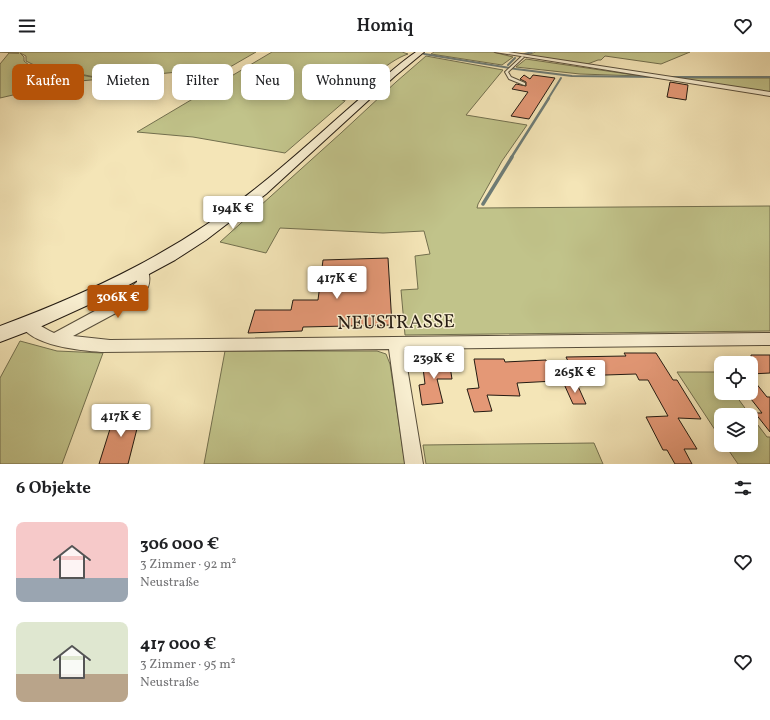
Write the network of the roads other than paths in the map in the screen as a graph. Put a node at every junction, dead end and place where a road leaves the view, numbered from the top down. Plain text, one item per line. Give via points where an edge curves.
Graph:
1 (421, 52) edge
2 (498, 52) edge
3 (523, 57) junction
4 (524, 84) dead end
5 (770, 94) edge
6 (143, 272) junction
7 (27, 324) junction
8 (0, 334) edge
9 (55, 339) junction
10 (770, 340) edge
11 (396, 343) junction
12 (414, 464) edge

1 - 6 main road via 243,205 205,234
2 - 3 street
3 - 4 lane via 509,68 507,75
3 - 5 street
6 - 7 main road via 78,304
6 - 9 street via 143,284 122,303
7 - 8 main road
7 - 9 street, NEUSTRASSE via 31,329
9 - 11 street, NEUSTRASSE via 110,346
10 - 11 street, NEUSTRASSE
11 - 12 street

